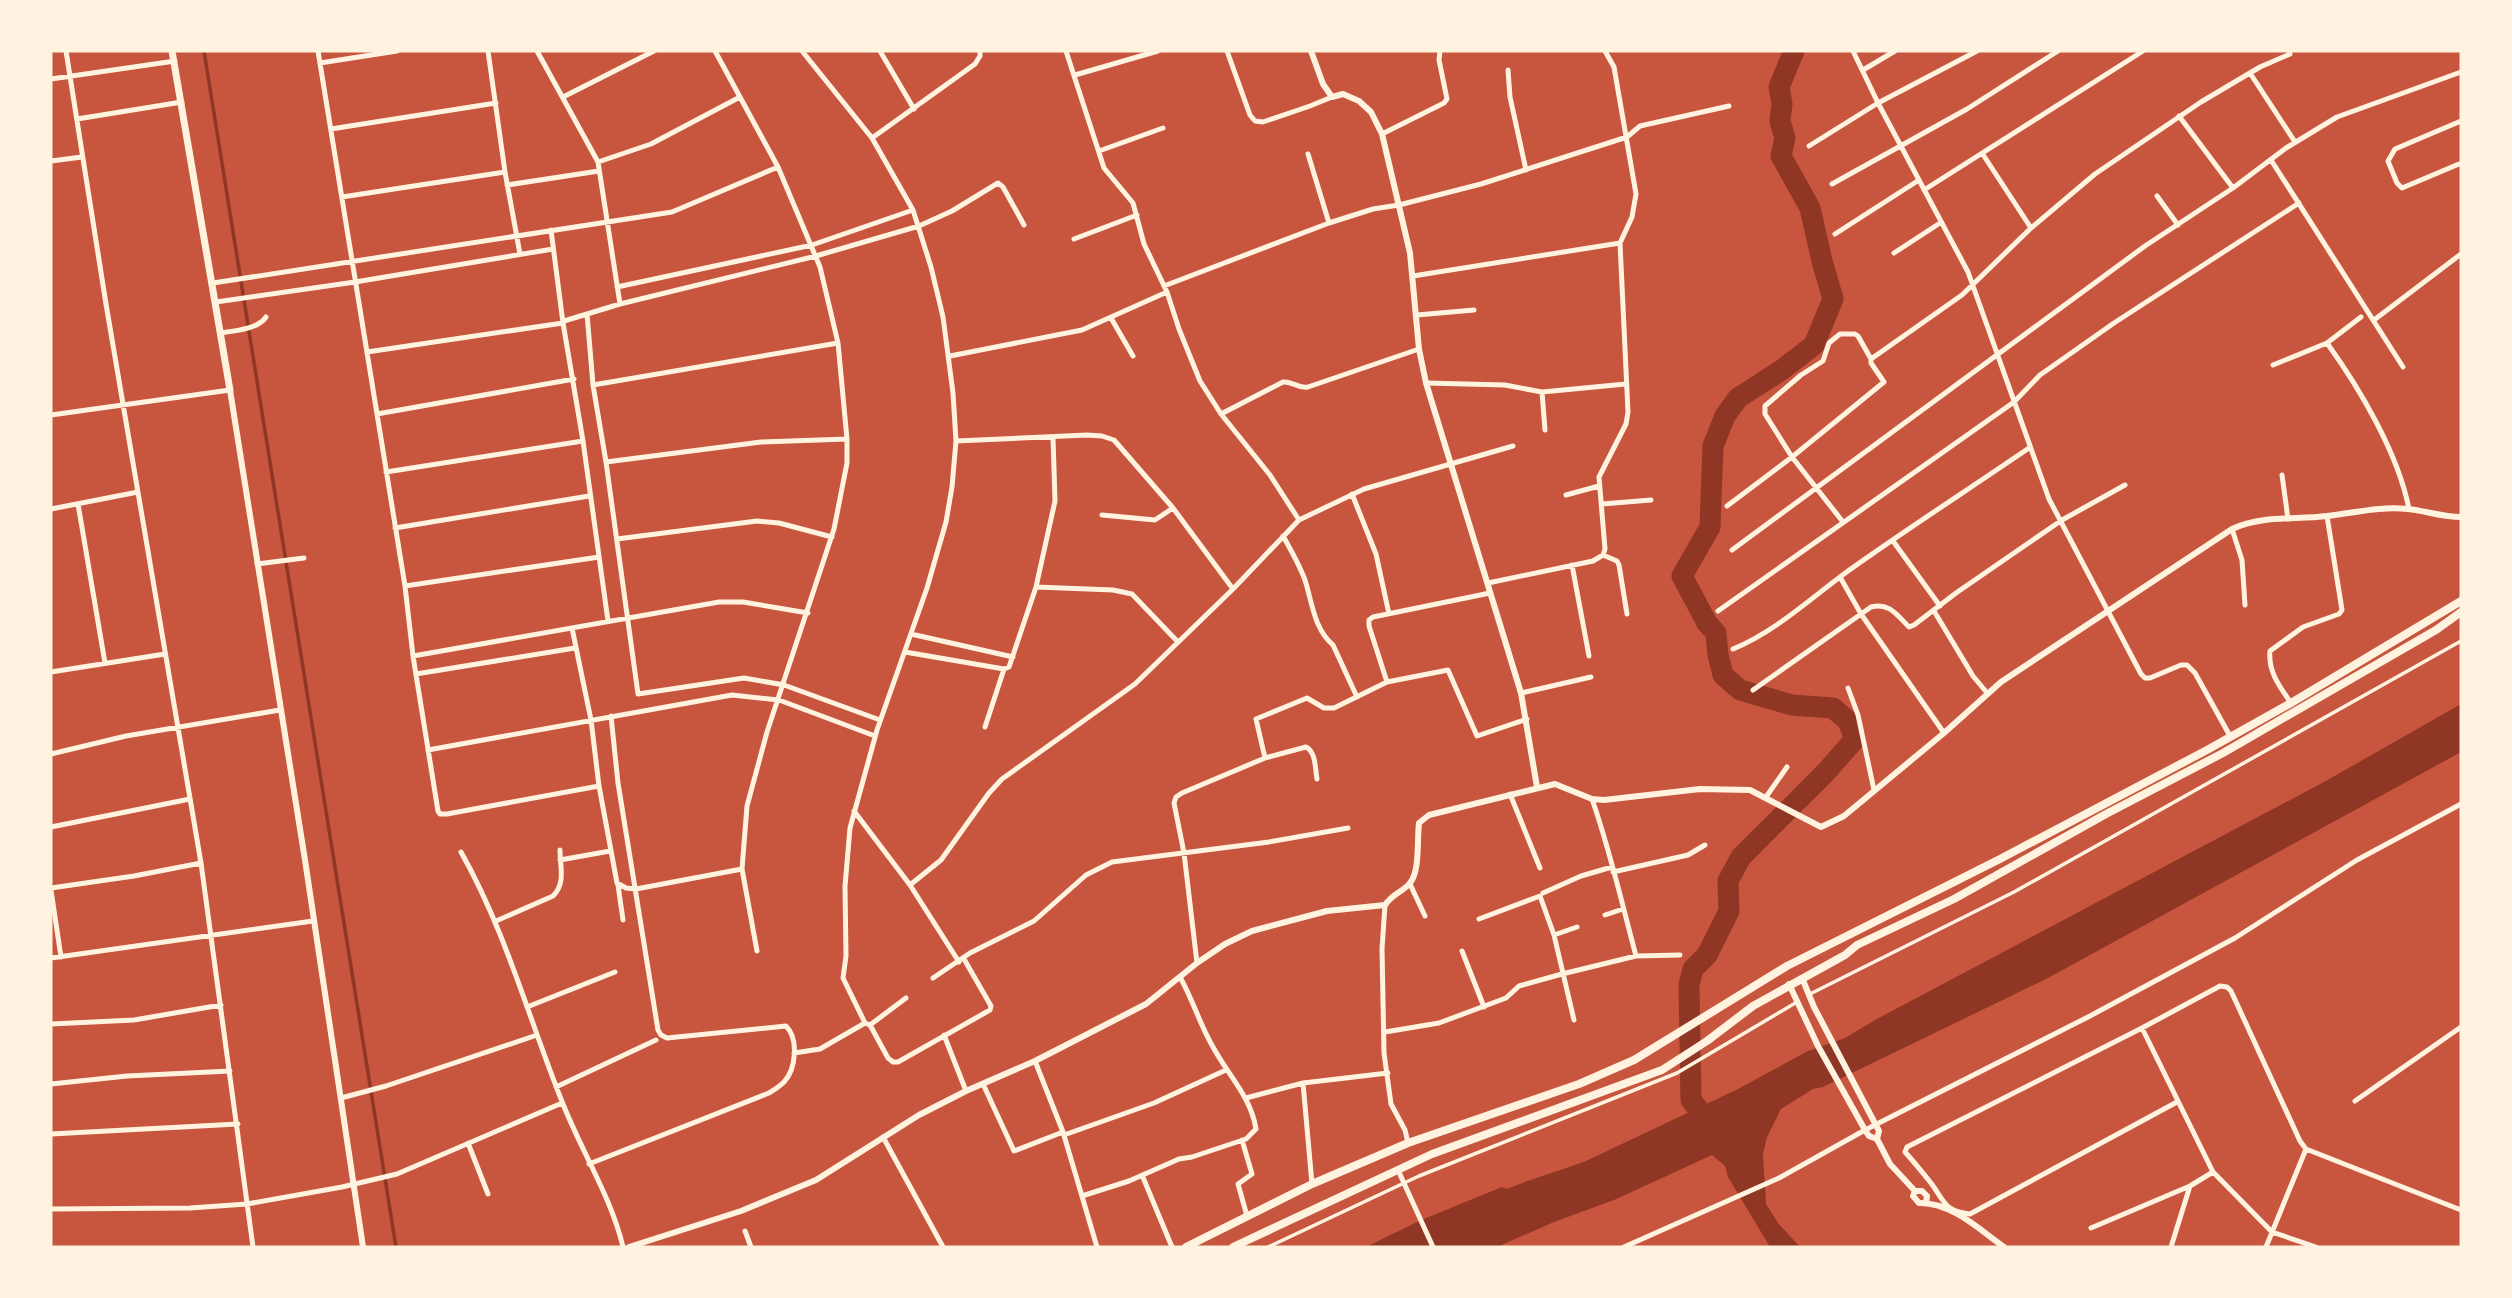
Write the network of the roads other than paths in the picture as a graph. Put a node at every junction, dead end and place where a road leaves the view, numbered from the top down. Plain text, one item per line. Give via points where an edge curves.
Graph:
1 (66, 51) edge
2 (172, 51) edge
3 (318, 51) edge
4 (397, 51) edge
5 (488, 51) edge
6 (537, 51) edge
7 (654, 51) edge
8 (715, 51) edge
9 (802, 51) edge
10 (880, 51) edge
11 (980, 51) edge
12 (1066, 51) edge
13 (1129, 51) edge
14 (1158, 51) edge
15 (1227, 51) edge
16 (1311, 51) edge
17 (1440, 51) edge
18 (1605, 51) edge
19 (1853, 51) edge
20 (1895, 51) edge
21 (1977, 51) edge
22 (2058, 51) edge
23 (2143, 51) edge
24 (2290, 54) dead end
25 (1131, 59) junction
26 (174, 61) junction
27 (320, 63) junction
28 (1508, 70) dead end
29 (1863, 70) junction
30 (2461, 72) edge
31 (2250, 73) junction
32 (1075, 75) junction
33 (70, 77) junction
34 (51, 79) edge
35 (563, 97) junction
36 (740, 97) junction
37 (1332, 97) junction
38 (182, 102) junction
39 (496, 103) junction
40 (1878, 103) junction
41 (1729, 106) dead end
42 (914, 109) junction
43 (2179, 116) junction
44 (77, 120) junction
45 (2461, 121) edge
46 (1163, 128) dead end
47 (331, 129) junction
48 (1382, 134) junction
49 (1627, 136) junction
50 (873, 138) junction
51 (2295, 142) junction
52 (1809, 146) dead end
53 (1902, 146) junction
54 (1099, 151) junction
55 (1982, 153) junction
56 (1308, 154) dead end
57 (82, 157) junction
58 (2271, 160) junction
59 (51, 161) edge
60 (598, 162) junction
61 (2459, 164) dead end
62 (778, 167) junction
63 (1527, 170) junction
64 (600, 171) junction
65 (505, 172) junction
66 (1919, 180) junction
67 (1832, 184) dead end
68 (507, 185) junction
69 (2234, 188) junction
70 (1924, 190) junction
71 (2157, 196) dead end
72 (342, 197) junction
73 (2300, 203) junction
74 (1399, 205) junction
75 (913, 210) junction
76 (1137, 215) junction
77 (608, 220) junction
78 (1329, 223) junction
79 (1940, 223) junction
80 (1024, 225) dead end
81 (2178, 225) junction
82 (919, 226) junction
83 (2031, 228) junction
84 (551, 230) junction
85 (1835, 234) dead end
86 (516, 235) junction
87 (1074, 239) dead end
88 (1620, 243) junction
89 (812, 245) junction
90 (553, 249) junction
91 (1894, 253) dead end
92 (520, 254) junction
93 (2461, 254) edge
94 (816, 257) junction
95 (352, 262) junction
96 (1413, 276) junction
97 (216, 282) junction
98 (355, 282) junction
99 (1971, 284) junction
100 (617, 287) junction
101 (1165, 289) junction
102 (218, 302) junction
103 (620, 304) junction
104 (1474, 310) dead end
105 (587, 314) junction
106 (1416, 315) junction
107 (266, 317) dead end
108 (2361, 317) dead end
109 (1111, 318) junction
110 (2374, 320) junction
111 (564, 322) junction
112 (220, 333) junction
113 (838, 343) junction
114 (2327, 343) junction
115 (1419, 349) junction
116 (367, 352) junction
117 (1998, 355) junction
118 (950, 356) junction
119 (1133, 356) dead end
120 (1871, 359) junction
121 (2273, 365) dead end
122 (2403, 367) dead end
123 (574, 379) junction
124 (1426, 383) junction
125 (1626, 384) junction
126 (593, 385) junction
127 (230, 390) junction
128 (1542, 392) junction
129 (2014, 402) junction
130 (123, 404) junction
131 (377, 414) junction
132 (1221, 414) junction
133 (51, 415) edge
134 (1545, 430) dead end
135 (1053, 438) junction
136 (847, 439) junction
137 (583, 440) junction
138 (956, 441) junction
139 (1513, 446) dead end
140 (2029, 448) junction
141 (1792, 457) junction
142 (606, 462) junction
143 (1452, 463) junction
144 (386, 472) junction
145 (2282, 475) dead end
146 (2124, 485) dead end
147 (1598, 486) junction
148 (1816, 487) junction
149 (138, 492) junction
150 (1352, 494) junction
151 (1566, 495) dead end
152 (589, 496) junction
153 (1651, 500) dead end
154 (78, 504) junction
155 (1602, 504) junction
156 (1727, 506) dead end
157 (1174, 508) junction
158 (51, 509) edge
159 (2409, 509) junction
160 (1102, 515) dead end
161 (2327, 516) junction
162 (2461, 517) edge
163 (2288, 519) junction
164 (1299, 520) junction
165 (2062, 520) junction
166 (1843, 522) junction
167 (395, 528) junction
168 (2232, 529) junction
169 (1283, 536) junction
170 (832, 537) junction
171 (617, 539) junction
172 (1893, 541) junction
173 (1732, 550) dead end
174 (1602, 555) junction
175 (598, 557) junction
176 (304, 558) dead end
177 (257, 564) junction
178 (1572, 565) junction
179 (1840, 577) junction
180 (1488, 583) junction
181 (405, 586) junction
182 (1035, 587) junction
183 (1233, 589) junction
184 (1490, 593) junction
185 (2461, 601) edge
186 (2245, 605) dead end
187 (1940, 606) junction
188 (1718, 611) dead end
189 (1934, 611) junction
190 (2109, 611) junction
191 (2461, 612) edge
192 (808, 613) junction
193 (1389, 614) junction
194 (1627, 614) dead end
195 (1861, 614) junction
196 (628, 618) junction
197 (608, 621) junction
198 (572, 628) junction
199 (911, 634) junction
200 (1177, 641) junction
201 (2461, 641) edge
202 (575, 648) junction
203 (1732, 649) dead end
204 (905, 652) junction
205 (165, 654) junction
206 (413, 656) junction
207 (1589, 656) dead end
208 (1013, 657) junction
209 (105, 663) junction
210 (1004, 669) junction
211 (51, 672) edge
212 (416, 674) junction
213 (1591, 677) dead end
214 (1387, 682) junction
215 (784, 685) junction
216 (1848, 688) dead end
217 (1753, 690) dead end
218 (1521, 693) junction
219 (638, 694) junction
220 (1988, 694) junction
221 (1357, 697) junction
222 (779, 699) junction
223 (2291, 703) junction
224 (280, 710) junction
225 (639, 711) junction
226 (611, 716) junction
227 (1527, 719) junction
228 (591, 720) junction
229 (880, 720) junction
230 (177, 727) junction
231 (985, 727) dead end
232 (1944, 733) junction
233 (875, 736) junction
234 (2230, 737) junction
235 (428, 750) junction
236 (51, 754) edge
237 (1265, 758) junction
238 (1787, 766) dead end
239 (1317, 779) dead end
240 (598, 786) junction
241 (1537, 787) junction
242 (1874, 790) junction
243 (1510, 794) junction
244 (1769, 798) junction
245 (190, 799) junction
246 (1592, 799) junction
247 (2461, 804) edge
248 (854, 811) junction
249 (51, 827) edge
250 (1348, 828) dead end
251 (1705, 845) dead end
252 (560, 850) dead end
253 (610, 851) junction
254 (461, 852) dead end
255 (1184, 853) junction
256 (560, 860) junction
257 (201, 863) junction
258 (1540, 867) dead end
259 (742, 869) junction
260 (1613, 870) junction
261 (617, 883) junction
262 (1410, 884) junction
263 (910, 885) junction
264 (51, 889) edge
265 (636, 889) junction
266 (1544, 893) dead end
267 (1385, 905) junction
268 (1623, 909) junction
269 (1605, 915) dead end
270 (1425, 916) dead end
271 (623, 919) dead end
272 (1479, 919) dead end
273 (313, 921) junction
274 (496, 921) junction
275 (1577, 927) dead end
276 (211, 935) junction
277 (1554, 936) junction
278 (757, 951) dead end
279 (1462, 951) dead end
280 (1680, 955) dead end
281 (1636, 956) junction
282 (61, 957) junction
283 (51, 958) edge
284 (961, 961) junction
285 (1197, 963) junction
286 (615, 972) dead end
287 (1562, 974) junction
288 (1180, 977) junction
289 (933, 978) dead end
290 (1802, 978) junction
291 (1789, 984) junction
292 (1808, 995) junction
293 (906, 998) dead end
294 (1797, 1002) junction
295 (221, 1006) junction
296 (527, 1007) junction
297 (1484, 1007) junction
298 (1574, 1020) dead end
299 (51, 1024) edge
300 (868, 1024) junction
301 (2461, 1027) edge
302 (2142, 1028) junction
303 (1385, 1032) junction
304 (537, 1035) junction
305 (944, 1035) junction
306 (656, 1040) dead end
307 (794, 1054) junction
308 (1035, 1061) junction
309 (1226, 1070) junction
310 (230, 1071) junction
311 (1388, 1073) junction
312 (1303, 1083) junction
313 (51, 1084) edge
314 (983, 1084) junction
315 (556, 1087) junction
316 (966, 1091) junction
317 (341, 1098) junction
318 (1246, 1098) junction
319 (2355, 1101) dead end
320 (2177, 1102) junction
321 (562, 1103) junction
322 (238, 1124) junction
323 (1876, 1125) junction
324 (1865, 1130) junction
325 (1064, 1133) junction
326 (51, 1134) edge
327 (883, 1137) junction
328 (1877, 1139) junction
329 (1242, 1140) junction
330 (468, 1143) junction
331 (1408, 1143) junction
332 (2305, 1149) junction
333 (589, 1164) junction
334 (1398, 1170) junction
335 (2213, 1172) junction
336 (1142, 1175) junction
337 (1404, 1183) junction
338 (354, 1184) junction
339 (1312, 1184) junction
340 (2190, 1186) junction
341 (488, 1194) dead end
342 (1082, 1196) junction
343 (247, 1204) junction
344 (51, 1209) edge
345 (2461, 1210) edge
346 (1955, 1212) junction
347 (1247, 1216) junction
348 (2091, 1228) dead end
349 (745, 1231) dead end
350 (2272, 1233) junction
351 (253, 1247) edge
352 (363, 1247) edge
353 (623, 1247) edge
354 (629, 1247) edge
355 (751, 1247) edge
356 (943, 1247) edge
357 (1097, 1247) edge
358 (1172, 1247) edge
359 (1186, 1247) edge
360 (1233, 1247) edge
361 (1268, 1247) edge
362 (1433, 1247) edge
363 (1624, 1247) edge
364 (2004, 1247) edge
365 (2171, 1247) edge
366 (2266, 1247) edge
367 (2316, 1247) edge

1 - 33 street
2 - 26 main road
3 - 27 street
4 - 27 street
5 - 39 street
6 - 35 street
7 - 35 street
8 - 36 street
9 - 50 street
10 - 42 street
11 - 42 street via 975,64
12 - 32 street
13 - 25 street
14 - 25 street
15 - 37 street via 1255,121
16 - 37 street
17 - 48 street via 1447,99
18 - 49 street via 1614,66
19 - 29 street
20 - 29 street
21 - 40 street
22 - 53 street
23 - 55 street
24 - 31 street
25 - 32 street
26 - 33 street
26 - 38 main road
27 - 47 street
28 - 63 street
29 - 40 street
30 - 51 street via 2337,117
31 - 43 street
31 - 51 street
32 - 54 street
33 - 34 street
33 - 44 street
35 - 60 street
36 - 60 street via 651,144
36 - 62 street
37 - 48 street via 1343,94 1359,100
38 - 44 street
38 - 97 main road
39 - 47 street
39 - 65 street
40 - 52 street
40 - 53 street
41 - 49 street via 1640,126
42 - 50 street
43 - 69 street
43 - 83 street via 2074,189
44 - 57 street
45 - 61 street via 2395,149 2388,161 2402,188
46 - 54 street
47 - 72 street
48 - 74 street
49 - 63 street
49 - 88 street via 1636,194
50 - 75 street
51 - 58 street
53 - 66 street
53 - 67 street
54 - 76 street via 1106,172 1129,197
55 - 70 street
55 - 83 street
56 - 78 street
57 - 59 street
57 - 130 street
58 - 69 street
58 - 73 street
60 - 64 street
62 - 77 street via 672,212
62 - 89 street
63 - 74 street
64 - 68 street
64 - 77 street
65 - 68 street
65 - 72 street
66 - 70 street
66 - 85 street
68 - 86 street
69 - 81 street
70 - 79 street
71 - 81 street
72 - 95 street
73 - 110 street
73 - 129 street via 2114,323 2040,375
74 - 78 street
74 - 96 street
75 - 82 street
75 - 89 street
76 - 87 street
76 - 101 street via 1144,244
77 - 84 street
77 - 100 street
78 - 101 street
79 - 91 street
79 - 99 street
80 - 82 street via 998,183
81 - 117 street
82 - 94 street
82 - 118 street
83 - 99 street
84 - 86 street
84 - 90 street
86 - 92 street
86 - 95 street
88 - 96 street
88 - 125 street
89 - 94 street
89 - 100 street
90 - 92 street
90 - 111 street
92 - 98 street
93 - 110 street
94 - 103 street
94 - 113 street
95 - 97 street
95 - 98 street
96 - 106 street
97 - 102 main road
98 - 102 street
98 - 116 street
99 - 117 street
99 - 120 street
100 - 103 street
101 - 109 street
101 - 132 street via 1200,381
102 - 112 main road
103 - 105 street
104 - 106 street
105 - 111 street
105 - 126 street
106 - 115 street
107 - 112 street via 251,327
108 - 114 street
109 - 118 street via 1069,334
109 - 119 street
110 - 122 street
111 - 116 street
111 - 123 street
112 - 127 main road
113 - 126 street
113 - 136 street
114 - 121 street
114 - 159 street via 2381,435
115 - 124 street
115 - 132 street via 1308,387 1283,382
116 - 131 street
117 - 129 street
117 - 148 street
118 - 138 street
120 - 141 street via 1884,382
120 - 141 street via 1858,336 1840,334 1829,343 1823,360 1768,402 1765,414
123 - 131 street
123 - 137 street
124 - 128 street via 1505,384
124 - 143 street
125 - 128 street
125 - 147 street via 1626,424
126 - 142 street
127 - 130 street
127 - 177 street
128 - 134 street
129 - 140 street
129 - 166 street
130 - 133 street
130 - 149 street
131 - 144 street
132 - 164 street
135 - 138 street
135 - 157 street via 1087,435 1114,440
135 - 182 street via 1055,501
136 - 142 street via 761,442
136 - 170 street via 847,463
137 - 144 street
137 - 152 street
138 - 199 street via 946,522
139 - 143 street
140 - 165 street
140 - 172 street
141 - 148 street
141 - 156 street
142 - 171 street
143 - 150 street
143 - 180 street
144 - 167 street
145 - 163 street
146 - 165 street
147 - 151 street
147 - 155 street
148 - 166 street
148 - 173 street
149 - 154 street
149 - 205 street
150 - 164 street
150 - 193 street via 1376,554
152 - 167 street
152 - 175 street
153 - 155 street
154 - 158 street
154 - 209 street
155 - 174 street via 1606,541
157 - 160 street via 1155,520
157 - 183 street
159 - 161 street
159 - 162 street
161 - 163 street
161 - 223 street via 2342,610 2303,627 2270,651 2274,676
163 - 168 street via 2254,520
164 - 169 street
165 - 187 street
165 - 190 street
166 - 188 street
167 - 181 street
168 - 186 street via 2242,560
168 - 190 street
169 - 183 street
169 - 221 street via 1304,579 1314,616
170 - 171 street via 757,521
170 - 192 street
171 - 196 street
172 - 179 street
172 - 187 street
174 - 178 street
174 - 194 street via 1619,565
175 - 181 street
175 - 197 street
176 - 177 street
177 - 224 street
178 - 180 street
178 - 207 street
179 - 195 street
179 - 203 street via 1752,640
180 - 184 street
181 - 206 street
182 - 200 street via 1132,594
182 - 208 street
183 - 200 street
184 - 193 street
184 - 218 street
185 - 223 main road
187 - 189 street
189 - 195 street via 1909,627 1881,605
189 - 220 street
190 - 220 street
190 - 234 street via 2145,678 2187,666
191 - 290 main road via 2223,753
192 - 196 street via 719,602
192 - 215 street
193 - 214 street via 1373,617 1369,626
195 - 217 street
195 - 232 street
196 - 197 street
196 - 219 street
197 - 198 street
198 - 202 street
198 - 206 street
199 - 204 street
199 - 208 street
200 - 263 street via 1110,704 1002,779 941,860
201 - 292 street via 2012,893
202 - 212 street
202 - 228 street
204 - 210 street
204 - 229 street
205 - 209 street
205 - 230 street
206 - 212 street
208 - 210 street
209 - 211 street
210 - 231 street
212 - 235 street
213 - 218 street
214 - 221 street
214 - 227 street via 1448,670 1477,736
215 - 219 street via 744,678
215 - 222 street
215 - 229 street
216 - 242 street
218 - 227 street
219 - 225 street
220 - 232 street
221 - 237 street via 1328,709 1307,698 1256,719
222 - 225 street via 732,695
222 - 233 street
222 - 259 street via 752,781
223 - 234 main road
224 - 230 street
224 - 273 street
225 - 226 street
226 - 228 street
226 - 265 street
227 - 241 street
228 - 235 street
228 - 240 street
229 - 233 street
230 - 236 street
230 - 245 street
232 - 242 street
233 - 248 street
234 - 331 main road via 1787,966 1634,1060 1568,1088
235 - 240 street via 440,814
237 - 239 street via 1306,747 1313,756
237 - 255 street via 1176,797
238 - 244 street
240 - 253 street
241 - 243 street
241 - 246 street via 1555,784
242 - 244 street via 1832,824 1821,827
243 - 258 street
243 - 262 street via 1423,819 1416,872
244 - 246 street via 1750,790 1723,789
245 - 249 street
245 - 257 street
246 - 260 street
247 - 323 street via 2357,860 2235,938
248 - 263 street
248 - 300 street via 846,858 844,978
250 - 255 street
251 - 260 street via 1688,855
252 - 256 street
253 - 256 street
253 - 261 street
254 - 274 street
255 - 284 street via 1098,867 1034,921
255 - 285 street
256 - 274 street via 561,883 553,896
257 - 264 street
257 - 276 street
259 - 265 street
259 - 278 street
260 - 266 street via 1581,876
260 - 268 street
261 - 265 street
261 - 271 street
262 - 267 street
262 - 270 street
263 - 284 street
264 - 282 street
265 - 307 street via 661,1035 691,1037 786,1026
267 - 285 street via 1327,911 1252,931
267 - 303 street
268 - 269 street
268 - 281 street
272 - 277 street via 1540,896
273 - 276 street
273 - 317 street
274 - 296 street
275 - 277 street
276 - 282 street
276 - 295 street
277 - 287 street
279 - 297 street
280 - 281 street
281 - 287 street
282 - 283 street
284 - 289 street
284 - 305 street via 991,1006
285 - 288 street
286 - 296 street
287 - 297 street via 1519,986 1506,998
287 - 298 street
288 - 308 street via 1146,1004
288 - 309 street
290 - 291 main road
290 - 292 street
291 - 294 street
291 - 334 main road via 1661,1070
292 - 323 street
293 - 300 street
294 - 324 street
294 - 337 street via 1677,1073
295 - 299 street via 134,1020
295 - 310 street
296 - 304 street
297 - 303 street via 1439,1023
300 - 305 street via 893,1062
300 - 307 street via 820,1049
301 - 319 street
302 - 320 street
302 - 332 street via 2220,986 2227,987
302 - 346 street via 1907,1147 1905,1152 1941,1201
303 - 311 street
304 - 315 street
304 - 317 street
305 - 316 street
306 - 315 street
307 - 333 street via 784,1082 769,1093
308 - 314 street
308 - 325 street
309 - 318 street
309 - 325 street via 1134,1110
310 - 313 street
310 - 322 street
311 - 312 street
311 - 331 street via 1391,1104
312 - 318 street
312 - 339 street
314 - 316 street
314 - 325 street via 1014,1151
315 - 321 street
316 - 327 street
317 - 338 street
318 - 329 street via 1256,1129
320 - 335 street
320 - 346 street via 1970,1214
321 - 330 street
321 - 333 street
322 - 326 street
322 - 343 street
323 - 324 street
323 - 328 street
324 - 328 street
324 - 363 street via 1779,1178
325 - 342 street
327 - 354 street via 816,1180
327 - 356 street
328 - 346 street via 1890,1164 1915,1191 1927,1196 1926,1203
329 - 336 street
329 - 347 street via 1252,1174 1238,1185
330 - 338 street via 397,1174
330 - 341 street
331 - 339 main road
332 - 345 street
332 - 350 street
333 - 353 street
334 - 337 street
334 - 360 main road
335 - 340 street
335 - 350 street
336 - 342 street
336 - 358 street
337 - 361 street
337 - 362 street
338 - 343 street
338 - 352 street
339 - 347 main road
340 - 348 street
340 - 365 street
342 - 357 street
343 - 344 street via 153,1210
343 - 351 street
346 - 364 street
347 - 359 main road
349 - 355 street
350 - 366 street
350 - 367 street

